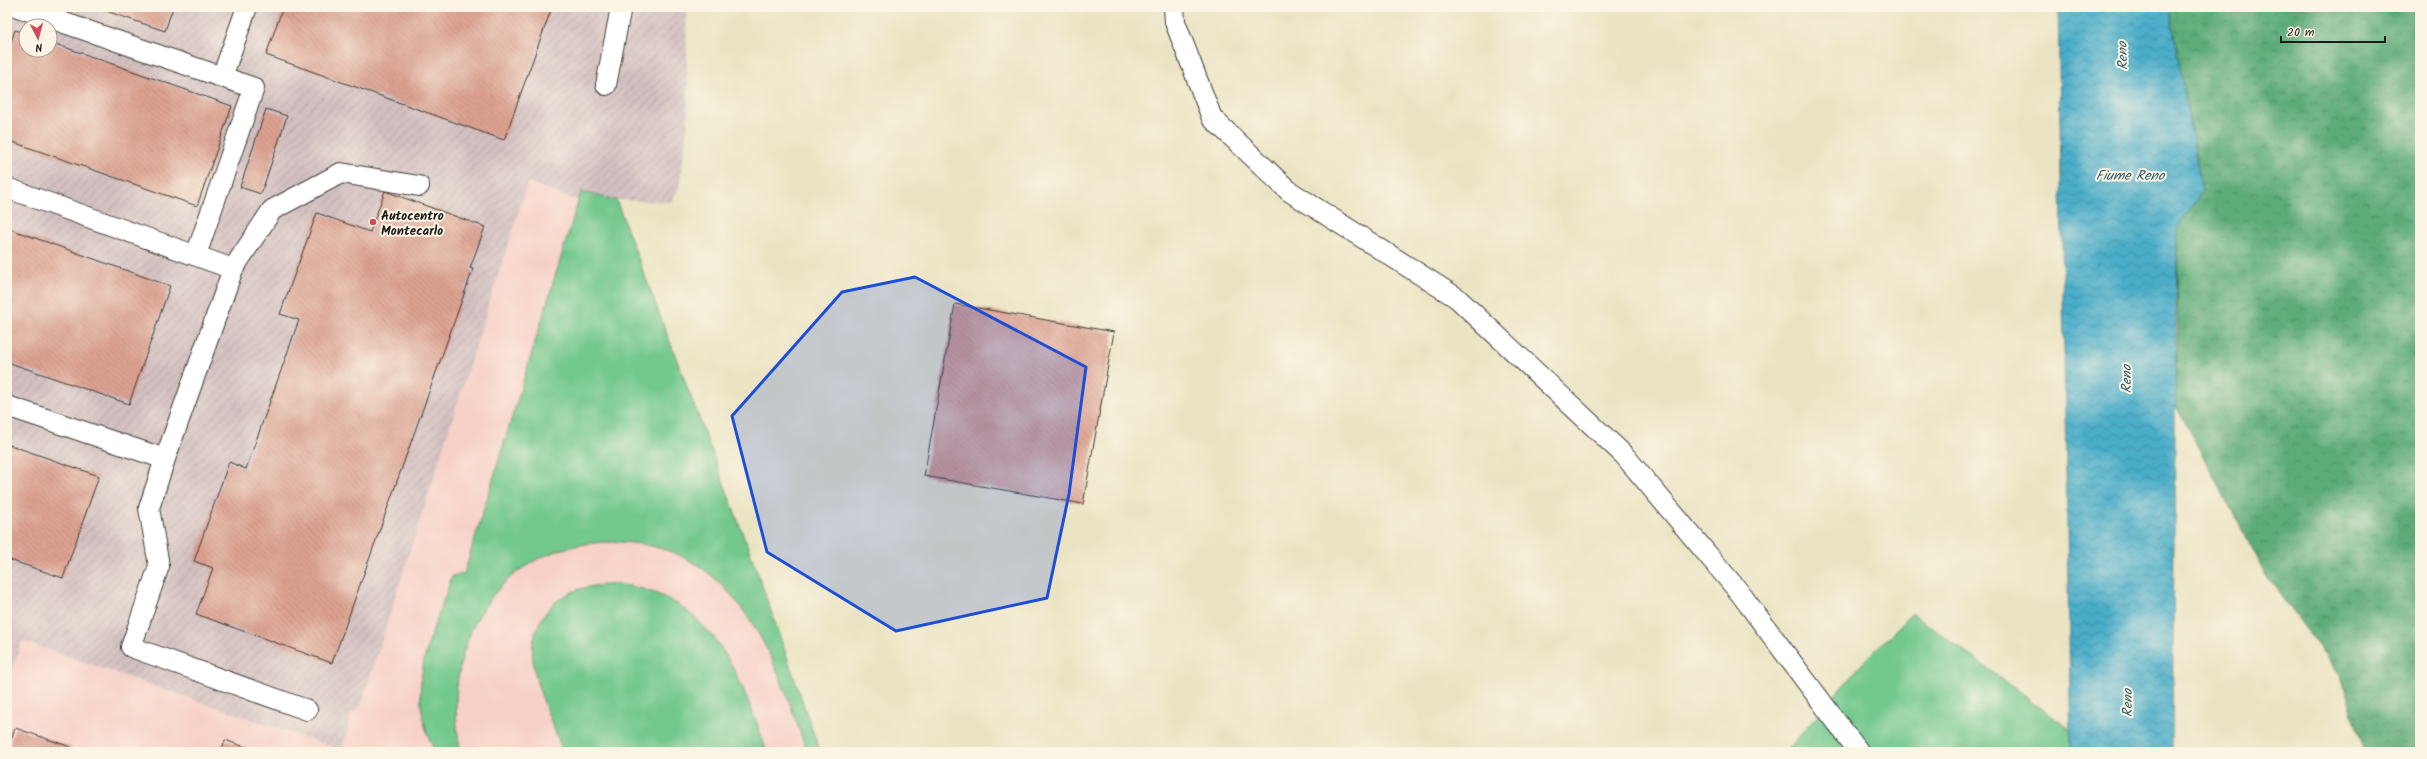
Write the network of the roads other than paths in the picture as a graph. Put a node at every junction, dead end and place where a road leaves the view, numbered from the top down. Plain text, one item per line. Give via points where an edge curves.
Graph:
1 (18, 7) edge
2 (247, 7) edge
3 (621, 7) edge
4 (1174, 7) edge
5 (222, 77) junction
6 (606, 85) dead end
7 (419, 186) dead end
8 (7, 188) edge
9 (196, 255) junction
10 (233, 269) junction
11 (7, 406) edge
12 (165, 459) junction
13 (307, 710) dead end
14 (1859, 752) edge

1 - 5 lane
2 - 5 lane
3 - 6 lane
4 - 14 lane via 1175,22 1212,118 1289,191 1457,298 1624,455 1740,593
5 - 9 lane via 254,88
7 - 10 lane via 341,173 272,210
8 - 9 lane
9 - 10 lane
10 - 12 lane
11 - 12 lane
12 - 13 lane via 148,508 159,566 131,646

